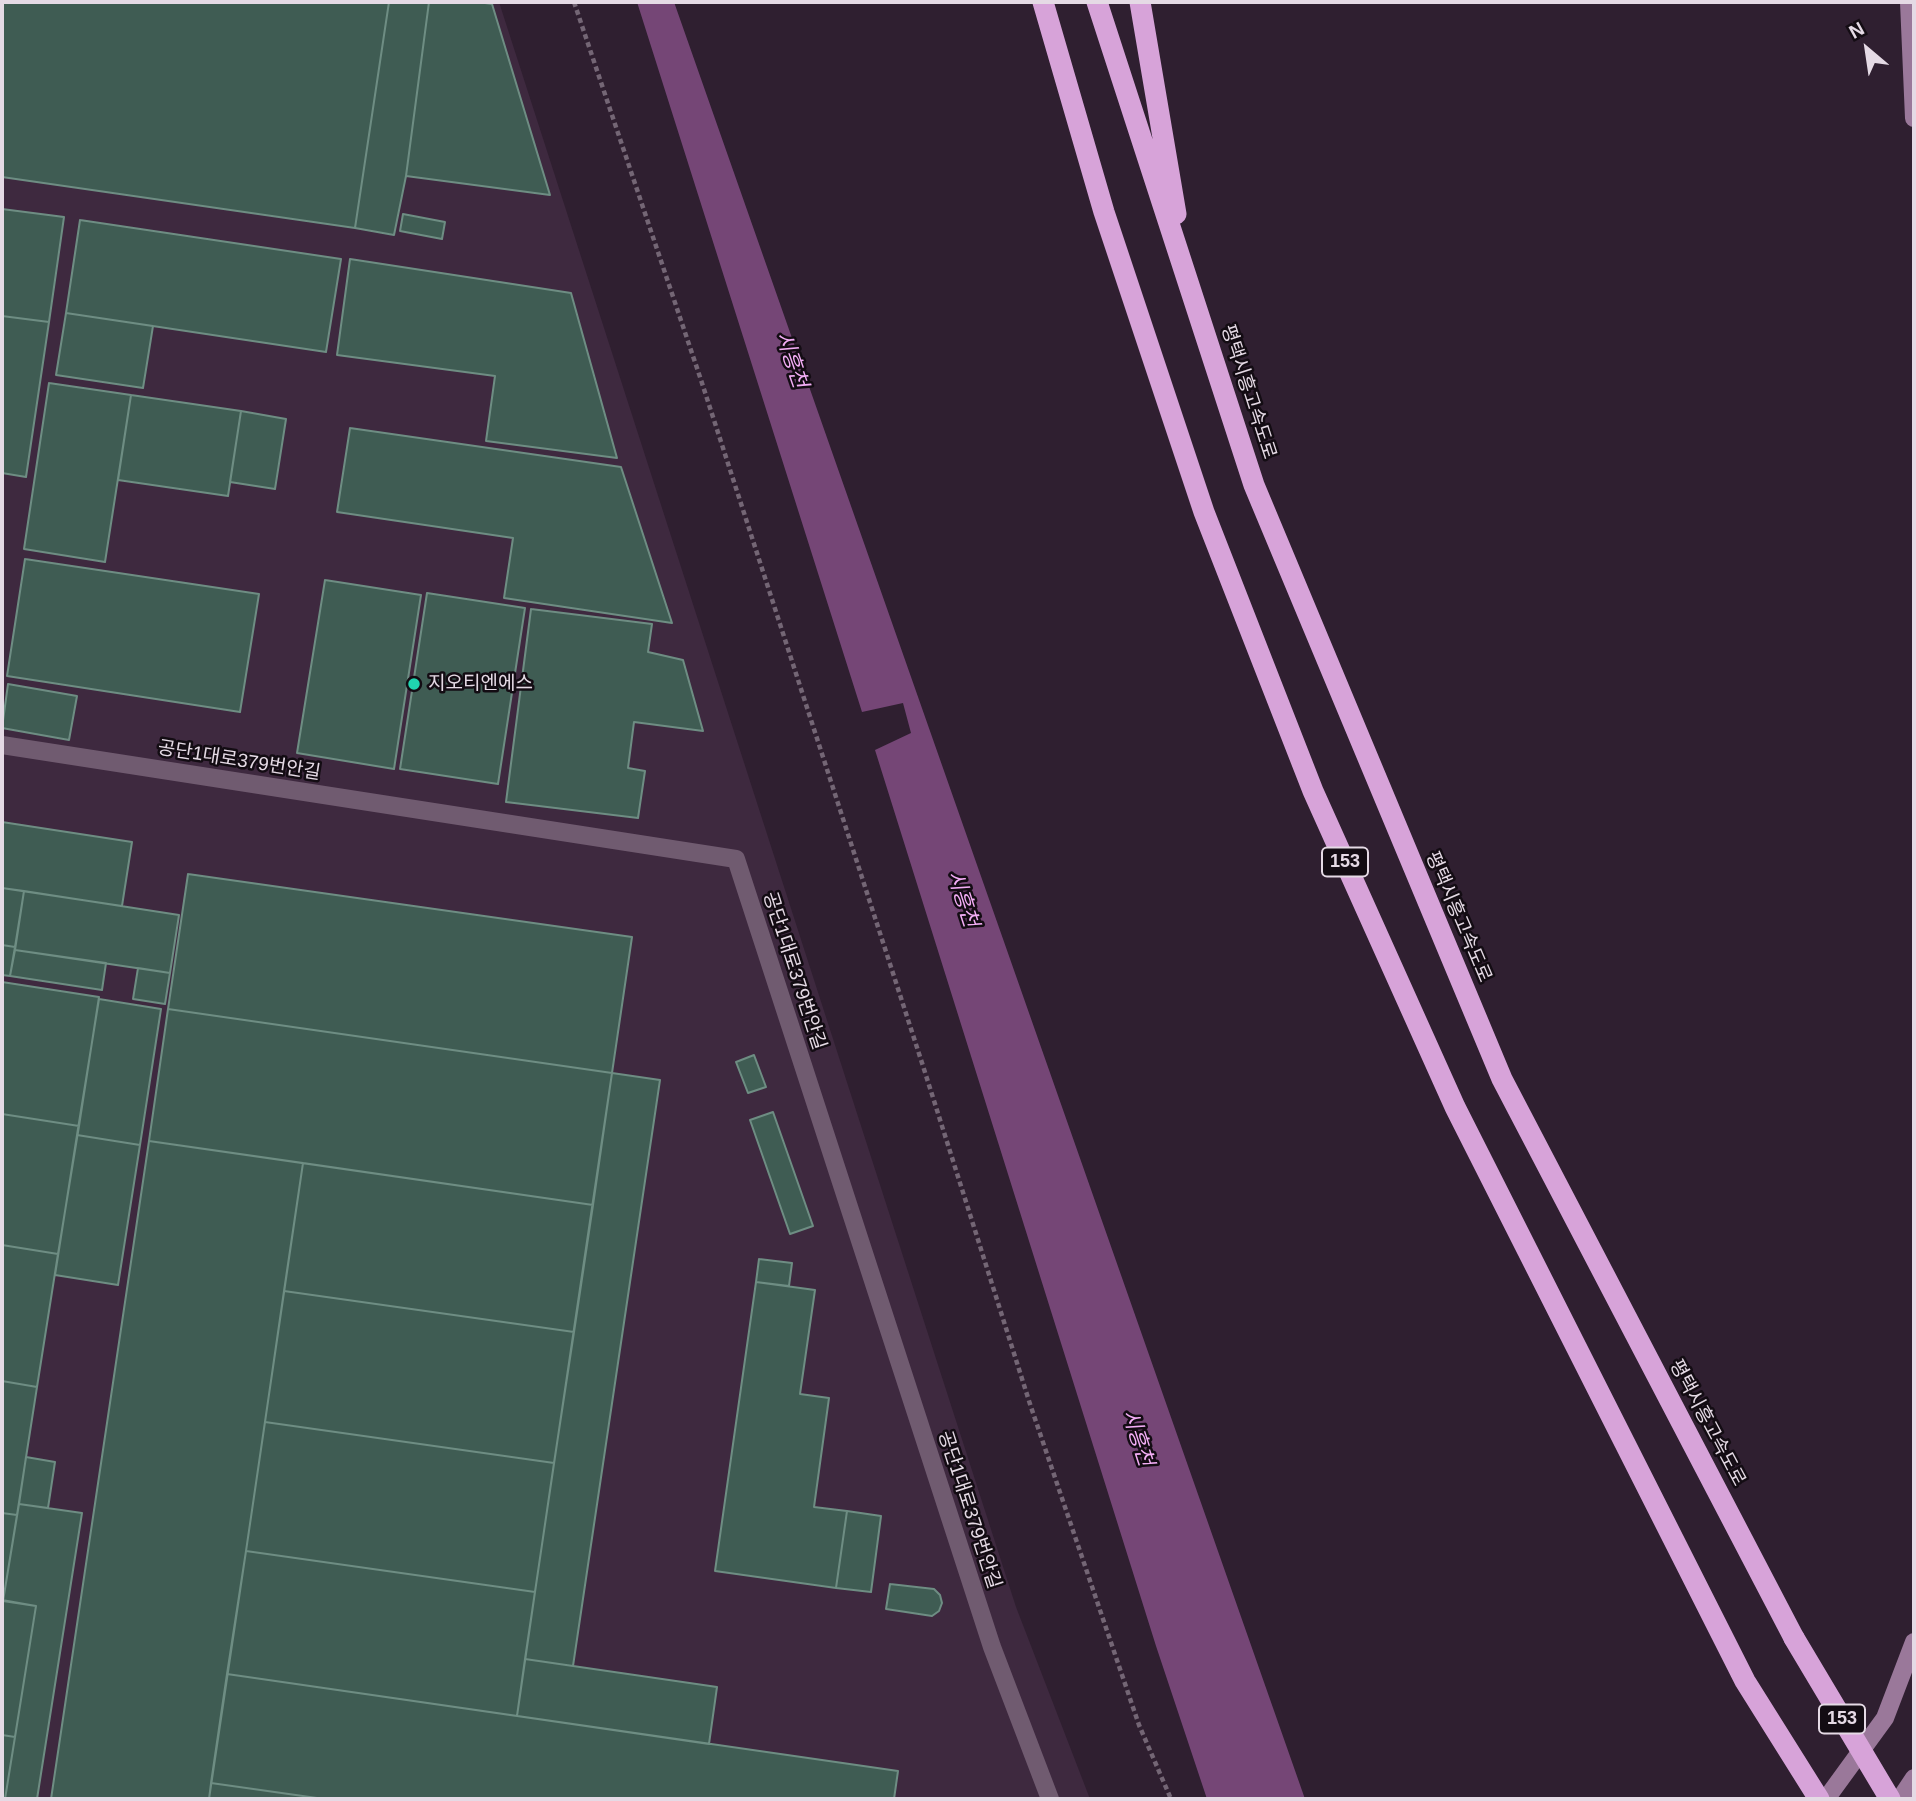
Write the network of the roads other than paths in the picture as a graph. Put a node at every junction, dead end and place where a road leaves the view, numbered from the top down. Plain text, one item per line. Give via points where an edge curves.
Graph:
1 (1043, 2) edge
2 (1097, 2) edge
3 (1140, 2) edge
4 (1909, 2) edge
5 (1914, 118) edge
6 (1189, 288) junction
7 (2, 745) edge
8 (1914, 1642) edge
9 (1914, 1778) edge
10 (1050, 1799) edge
11 (1819, 1799) edge
12 (1826, 1799) edge
13 (1890, 1799) edge
14 (1900, 1799) edge

1 - 11 highway, 153 via 1104,212 1204,512 1313,791 1455,1107 1745,1681
2 - 6 highway, 평택시흥고속도로 / 153
3 - 6 highway
4 - 5 main road
6 - 13 highway, 평택시흥고속도로 / 153, bridge via 1254,485 1502,1079 1794,1638
7 - 10 street, 공단1대로379번안길 via 736,859 992,1647
8 - 12 main road via 1885,1718
9 - 14 main road

